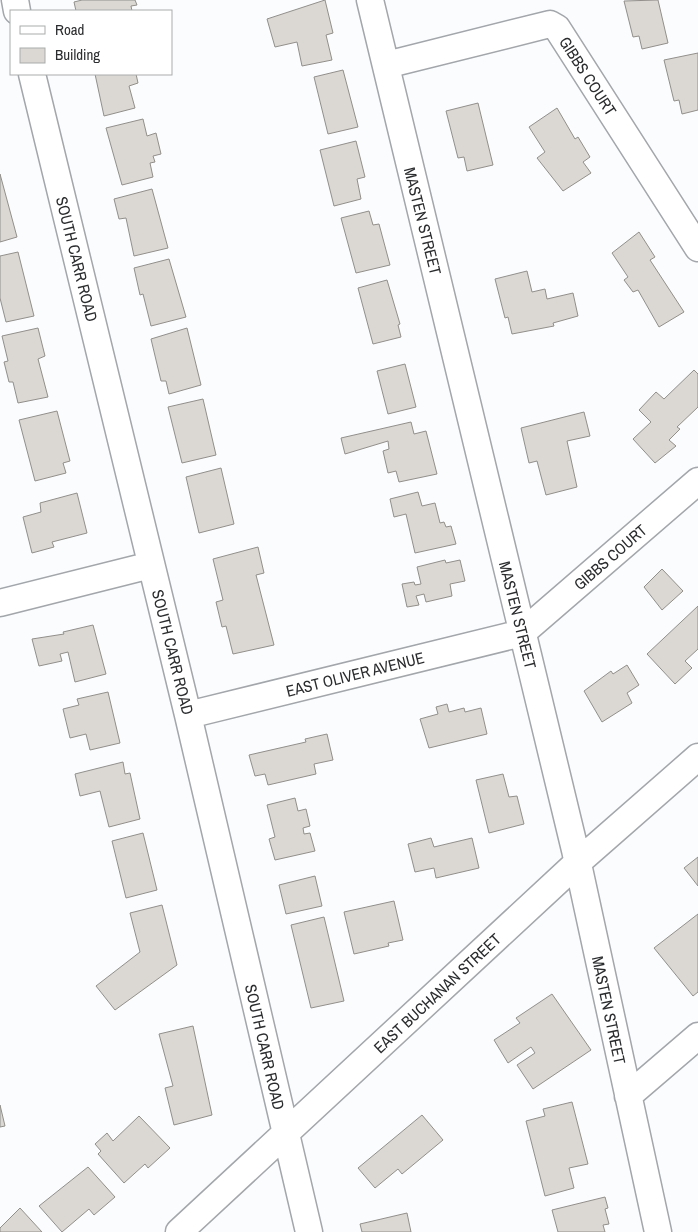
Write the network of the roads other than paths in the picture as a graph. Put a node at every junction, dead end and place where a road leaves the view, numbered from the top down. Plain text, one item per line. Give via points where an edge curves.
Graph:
1 (370, 0) edge
2 (386, 65) junction
3 (32, 75) edge
4 (698, 248) edge
5 (698, 481) edge
6 (151, 565) junction
7 (0, 603) edge
8 (522, 632) junction
9 (188, 715) junction
10 (698, 758) edge
11 (578, 863) junction
12 (698, 1036) edge
13 (628, 1096) junction
14 (286, 1135) junction
15 (179, 1232) edge
16 (309, 1232) edge
17 (658, 1232) edge

1 - 2 street, MASTEN STREET
2 - 4 street, GIBBS COURT via 550,24 557,28
2 - 8 street, MASTEN STREET
3 - 6 street, SOUTH CARR ROAD
5 - 8 street, GIBBS COURT
6 - 7 street
6 - 9 street, SOUTH CARR ROAD
8 - 9 street, EAST OLIVER AVENUE
8 - 11 street, MASTEN STREET
9 - 14 street, SOUTH CARR ROAD
10 - 11 street, EAST BUCHANAN STREET
11 - 13 street, MASTEN STREET
11 - 14 street, EAST BUCHANAN STREET
12 - 13 street
13 - 17 street, MASTEN STREET
14 - 15 street, EAST BUCHANAN STREET
14 - 16 street, SOUTH CARR ROAD

